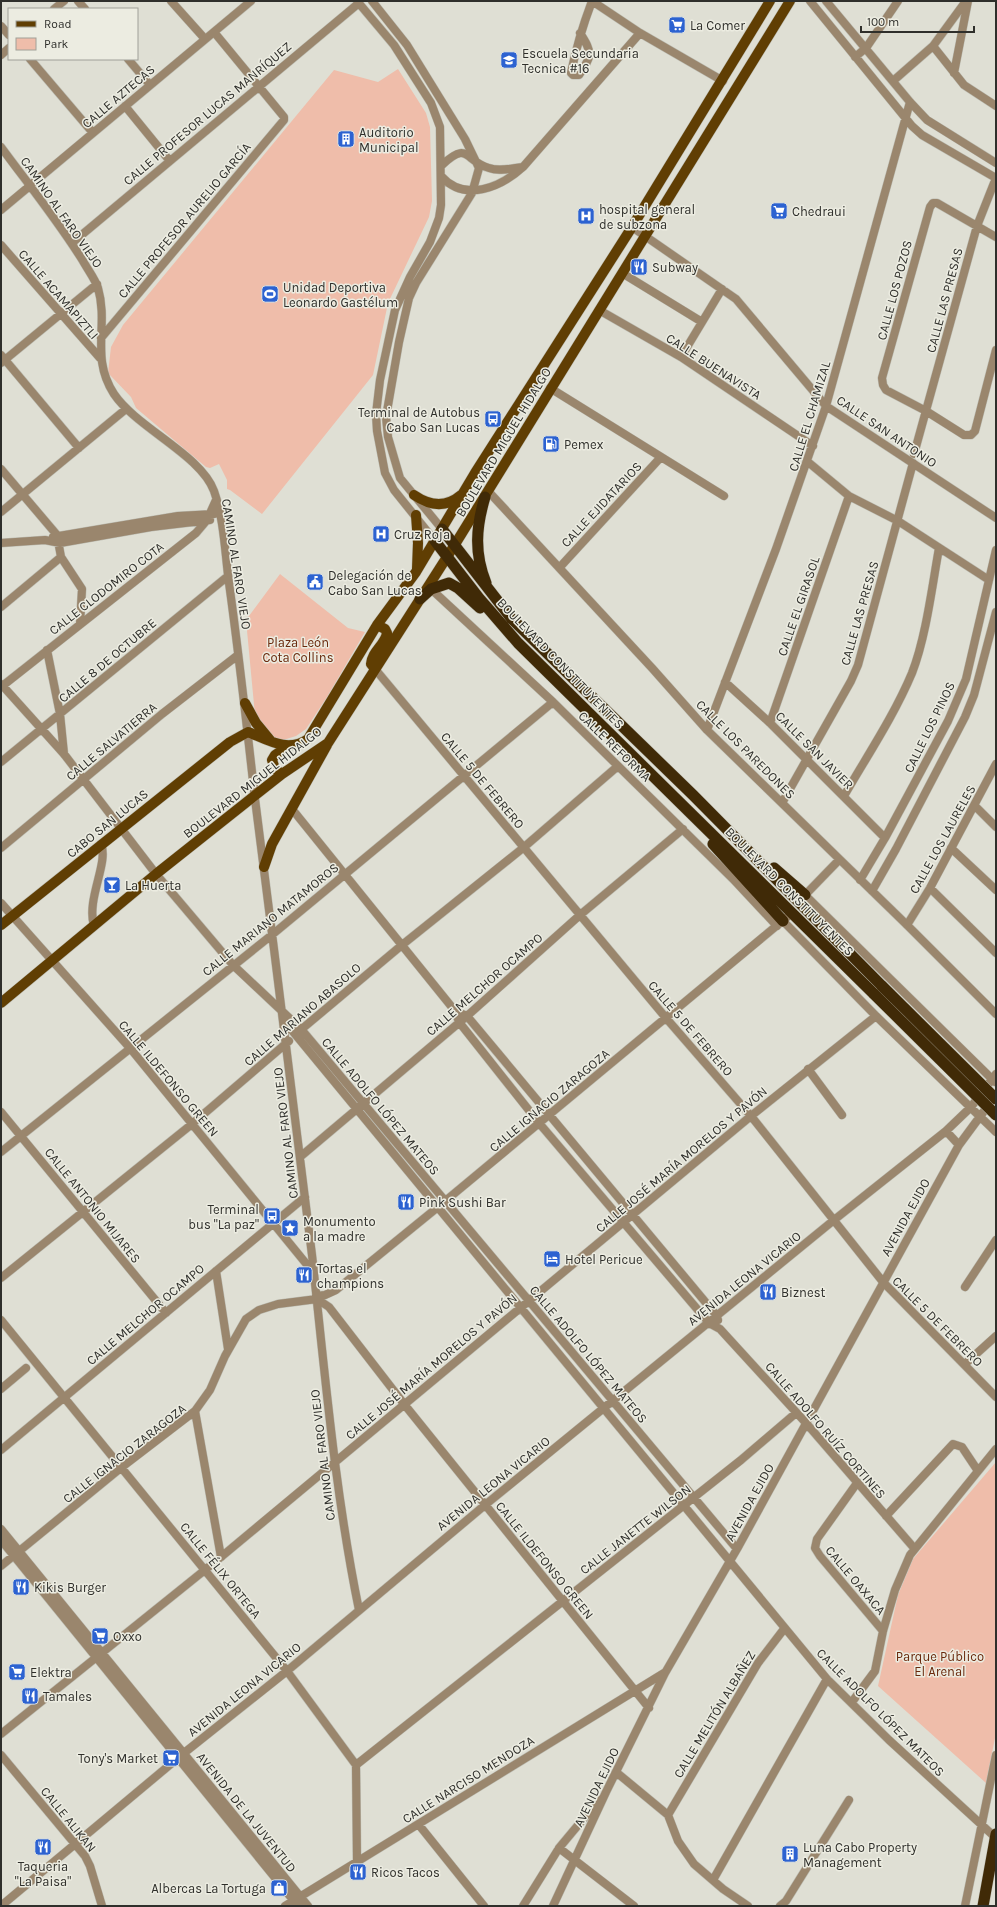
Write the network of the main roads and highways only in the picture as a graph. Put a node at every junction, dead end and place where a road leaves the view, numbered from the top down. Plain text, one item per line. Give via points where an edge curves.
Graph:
1 (770, 1) edge
2 (790, 1) edge
3 (683, 146) junction
4 (696, 155) junction
5 (465, 491) junction
6 (486, 494) junction
7 (414, 495) road end
8 (416, 515) road end
9 (442, 529) junction
10 (435, 541) junction
11 (454, 546) junction
12 (447, 557) junction
13 (416, 572) junction
14 (420, 598) junction
15 (494, 598) junction
16 (377, 625) junction
17 (518, 643) junction
18 (375, 668) junction
19 (245, 703) road end
20 (271, 741) junction
21 (230, 742) joint
22 (328, 743) junction
23 (288, 746) junction
24 (282, 774) junction
25 (693, 795) junction
26 (683, 805) junction
27 (264, 867) road end
28 (805, 895) road end
29 (780, 924) road end
30 (1, 925) edge
31 (878, 990) junction
32 (1, 1003) edge
33 (996, 1099) edge
34 (996, 1115) edge
35 (996, 1836) edge
36 (983, 1906) edge

1 - 3 main road, BOULEVARD MIGUEL HIDALGO
2 - 4 main road, BOULEVARD MIGUEL HIDALGO
3 - 4 main road
3 - 5 main road, BOULEVARD MIGUEL HIDALGO
4 - 6 main road, BOULEVARD MIGUEL HIDALGO
5 - 7 main road via 455,499 438,505
5 - 9 main road, BOULEVARD MIGUEL HIDALGO
6 - 11 main road, BOULEVARD MIGUEL HIDALGO
6 - 15 highway via 477,527 477,551 484,577
8 - 13 main road
9 - 10 main road, BOULEVARD MIGUEL HIDALGO
9 - 11 highway, BOULEVARD CONSTITUYENTES
10 - 12 highway, BOULEVARD CONSTITUYENTES
10 - 13 main road, BOULEVARD MIGUEL HIDALGO
11 - 12 main road, BOULEVARD MIGUEL HIDALGO
11 - 15 highway, BOULEVARD CONSTITUYENTES
12 - 14 main road, BOULEVARD MIGUEL HIDALGO
12 - 17 highway, BOULEVARD CONSTITUYENTES
13 - 16 main road, BOULEVARD MIGUEL HIDALGO
14 - 17 highway via 431,589 446,584 454,585
14 - 18 main road, BOULEVARD MIGUEL HIDALGO
15 - 25 highway, BOULEVARD CONSTITUYENTES via 511,618
16 - 18 main road via 387,633 372,657 371,664
16 - 23 main road, BOULEVARD MIGUEL HIDALGO via 308,739 298,745
17 - 26 highway, BOULEVARD CONSTITUYENTES
18 - 22 main road, BOULEVARD MIGUEL HIDALGO
19 - 20 main road via 256,723
20 - 21 main road, BOULEVARD MIGUEL HIDALGO via 248,732
20 - 23 main road, BOULEVARD MIGUEL HIDALGO
21 - 30 main road, CABO SAN LUCAS
22 - 24 main road, BOULEVARD MIGUEL HIDALGO
22 - 27 main road via 272,844
23 - 24 main road via 272,760 275,769
24 - 32 main road, BOULEVARD MIGUEL HIDALGO via 156,874
25 - 28 highway
25 - 31 highway
26 - 29 highway
26 - 31 highway, BOULEVARD CONSTITUYENTES via 792,913
31 - 33 highway, bridge
31 - 34 highway, BOULEVARD CONSTITUYENTES, bridge
35 - 36 highway

